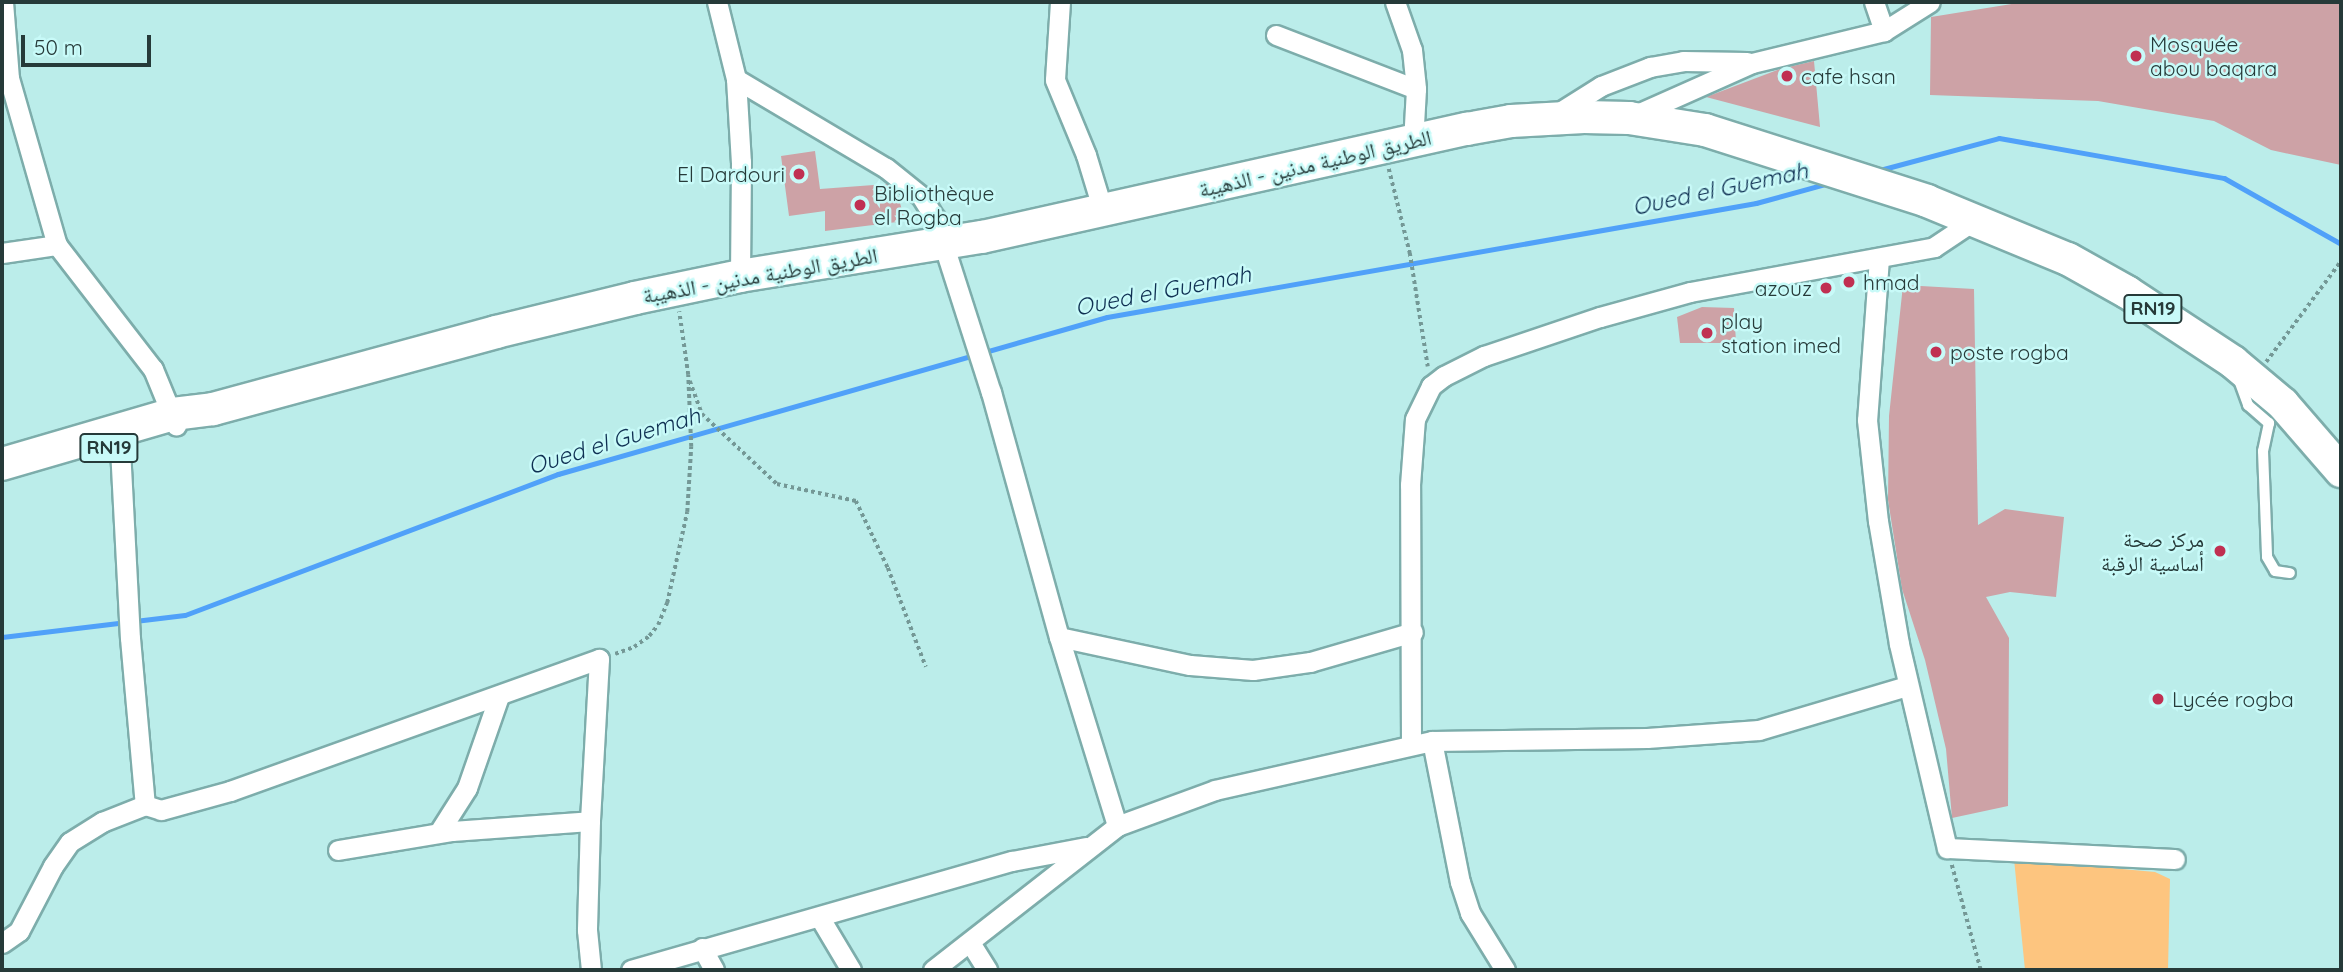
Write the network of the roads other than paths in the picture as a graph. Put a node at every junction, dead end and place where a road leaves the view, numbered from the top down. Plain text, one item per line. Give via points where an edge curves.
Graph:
1 (3, 2) edge
2 (716, 2) edge
3 (1060, 2) edge
4 (1395, 2) edge
5 (1874, 2) edge
6 (1930, 2) edge
7 (1884, 31) junction
8 (1276, 35) dead end
9 (1752, 62) junction
10 (736, 79) junction
11 (1416, 89) junction
12 (1551, 117) junction
13 (1629, 118) junction
14 (1413, 142) junction
15 (1103, 211) junction
16 (1976, 219) junction
17 (944, 244) junction
18 (57, 245) junction
19 (2, 253) edge
20 (1879, 258) junction
21 (740, 276) junction
22 (2243, 371) junction
23 (175, 421) junction
24 (120, 437) junction
25 (2, 464) edge
26 (2341, 471) edge
27 (2, 481) edge
28 (2290, 573) dead end
29 (1413, 632) junction
30 (1059, 637) junction
31 (1908, 686) junction
32 (499, 696) junction
33 (1432, 741) junction
34 (1411, 745) junction
35 (145, 806) junction
36 (590, 821) junction
37 (1117, 826) junction
38 (439, 832) junction
39 (1087, 847) junction
40 (338, 850) dead end
41 (2175, 859) dead end
42 (820, 918) junction
43 (2, 943) edge
44 (971, 944) junction
45 (702, 948) junction
46 (591, 970) edge
47 (631, 970) edge
48 (714, 970) edge
49 (851, 970) edge
50 (933, 970) edge
51 (987, 970) edge
52 (1505, 970) edge

1 - 18 street via 9,78
2 - 10 street
3 - 15 street via 1055,80
4 - 11 street via 1412,50
5 - 7 street
6 - 7 street
7 - 9 street
8 - 11 street
9 - 12 street via 1683,61 1650,66 1601,86
9 - 13 street
10 - 17 street via 908,184 929,207
10 - 21 street
11 - 14 street
12 - 13 main road, الطريق الوطنية مدنين - الذهيبة / RN19
12 - 14 main road, الطريق الوطنية مدنين - الذهيبة / RN19
13 - 16 main road, الطريق الوطنية مدنين - الذهيبة / RN19 via 1705,130
14 - 15 main road, الطريق الوطنية مدنين - الذهيبة / RN19
15 - 17 main road, الطريق الوطنية مدنين - الذهيبة / RN19
16 - 20 street via 1934,247
16 - 22 main road, الطريق الوطنية مدنين - الذهيبة / RN19 via 2068,259 2127,292
17 - 21 main road, الطريق الوطنية مدنين - الذهيبة / RN19
17 - 30 street via 991,391
18 - 19 street
18 - 23 street via 153,369
20 - 29 street via 1690,292 1600,317 1484,356 1431,386 1415,419 1412,459
20 - 31 street via 1867,420 1884,560
21 - 23 main road, الطريق الوطنية مدنين - الذهيبة / RN19 via 496,332
22 - 26 main road, الطريق الوطنية مدنين - الذهيبة / RN19 via 2283,404
22 - 28 lane via 2248,405 2269,422 2263,452 2267,557 2275,571
23 - 24 main road, الطريق الوطنية مدنين - الذهيبة / RN19
24 - 25 main road, الطريق الوطنية مدنين - الذهيبة / RN19
24 - 27 main road, الطريق الوطنية مدنين - الذهيبة / RN19
24 - 35 street via 130,638
29 - 30 street via 1310,662 1253,670 1190,665
29 - 34 street
30 - 37 street
31 - 33 street via 1759,730 1728,734
31 - 41 street via 1947,848
32 - 35 street via 201,800 161,810
32 - 36 street via 599,659
32 - 38 street via 467,788
33 - 34 street
33 - 52 street via 1460,883 1470,913
34 - 37 street via 1214,790
35 - 43 street via 102,822 70,842 19,931
36 - 38 street
36 - 46 street via 587,930
37 - 39 street
38 - 40 street
39 - 42 street via 1012,861
39 - 44 street
42 - 45 street
42 - 49 street
44 - 50 street
44 - 51 street
45 - 47 street
45 - 48 street

